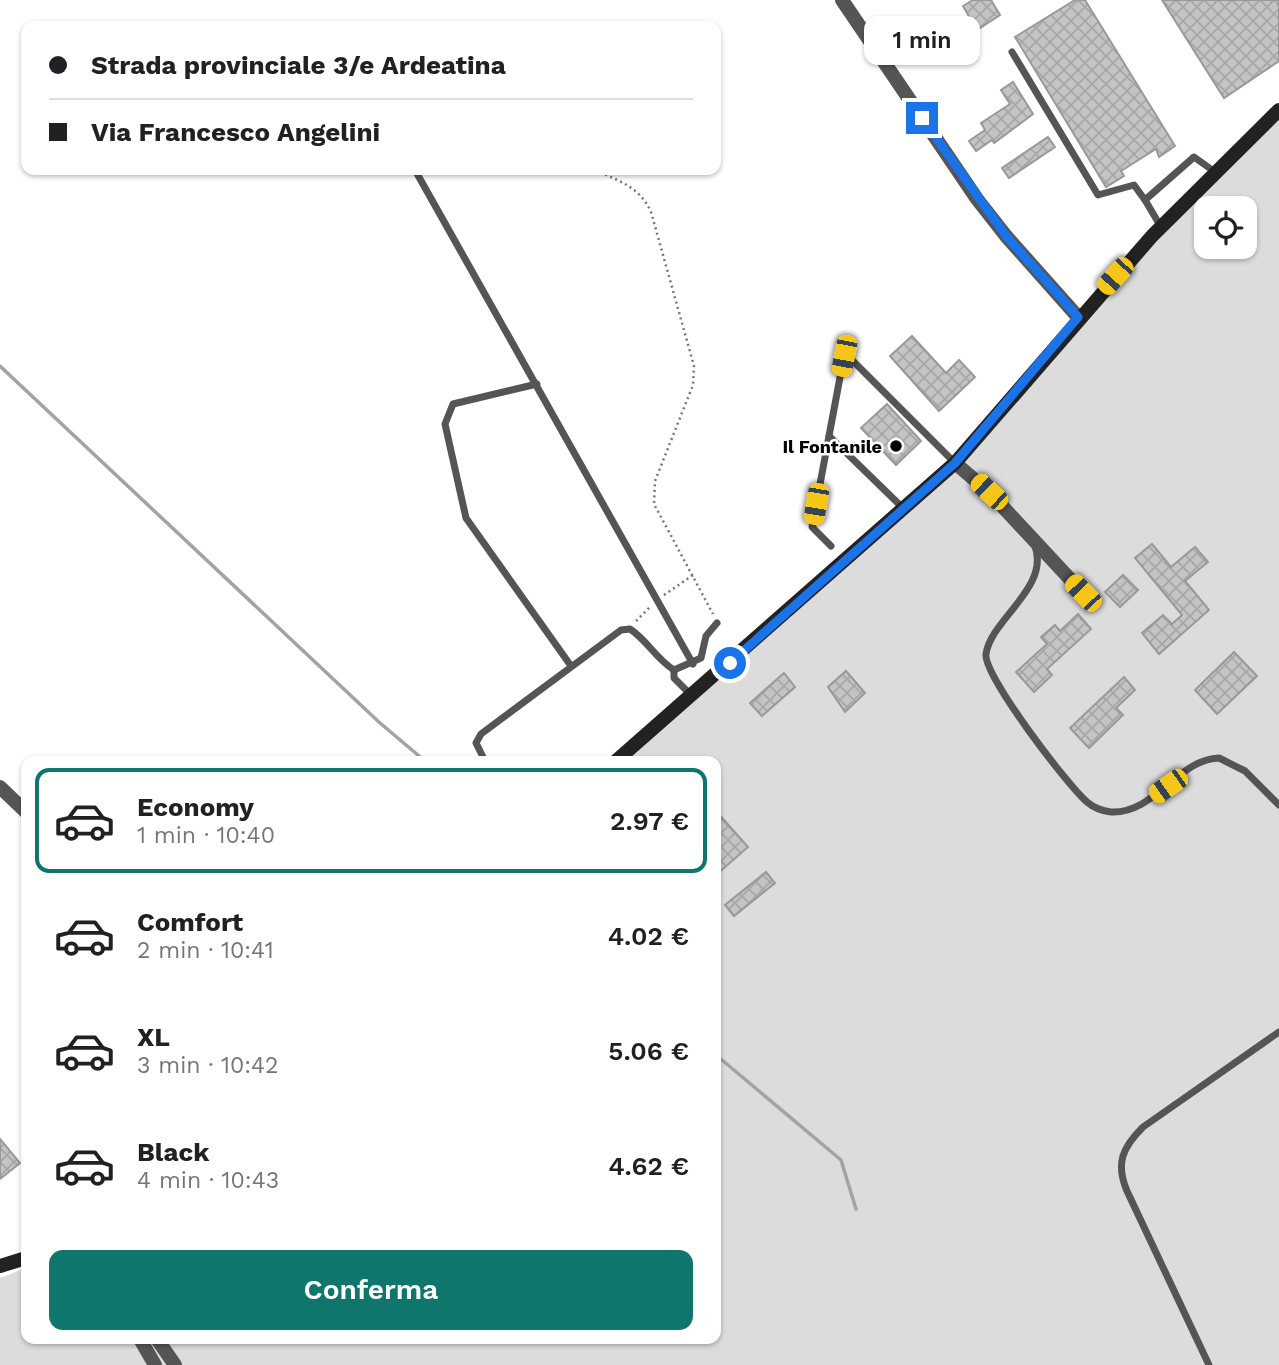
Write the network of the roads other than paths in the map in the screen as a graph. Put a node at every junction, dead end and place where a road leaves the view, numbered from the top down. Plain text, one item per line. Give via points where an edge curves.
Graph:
1 (842, 0) edge
2 (1012, 52) dead end
3 (1279, 110) edge
4 (1216, 173) junction
5 (418, 175) edge
6 (1145, 200) junction
7 (1161, 227) junction
8 (1078, 317) junction
9 (537, 384) junction
10 (829, 436) junction
11 (955, 463) junction
12 (904, 509) junction
13 (1033, 540) junction
14 (831, 546) dead end
15 (1083, 593) dead end
16 (717, 623) road end
17 (693, 664) junction
18 (571, 666) junction
19 (674, 670) junction
20 (692, 696) junction
21 (481, 756) edge
22 (623, 756) edge
23 (0, 787) edge
24 (1279, 805) edge
25 (21, 807) edge
26 (1279, 1032) edge
27 (21, 1260) edge
28 (0, 1266) edge
29 (143, 1344) edge
30 (160, 1344) edge
31 (155, 1365) edge
32 (175, 1365) edge
33 (1209, 1365) edge

1 - 8 street via 977,199
2 - 6 lane via 1098,195 1134,185
3 - 4 main road
4 - 6 lane via 1194,157
4 - 7 main road
5 - 9 lane
6 - 7 lane
7 - 8 main road
8 - 11 main road
9 - 17 lane
9 - 18 lane via 453,404 445,424 466,518
10 - 11 lane via 844,356 848,356
10 - 12 lane
10 - 14 lane via 812,527
11 - 12 main road
11 - 13 street
12 - 20 main road
13 - 15 street
13 - 24 lane via 1036,569 988,647 986,659 1011,705 1077,792 1097,808 1120,812 1141,804 1203,762 1219,758 1241,768
16 - 17 lane via 706,636 701,658
17 - 19 lane
18 - 19 lane via 621,629 630,629
18 - 21 lane via 481,734 476,743
19 - 20 lane via 674,678
20 - 22 main road
23 - 25 street
26 - 33 lane via 1153,1120 1127,1144 1121,1157 1124,1184
27 - 28 main road
29 - 31 street
30 - 32 street

